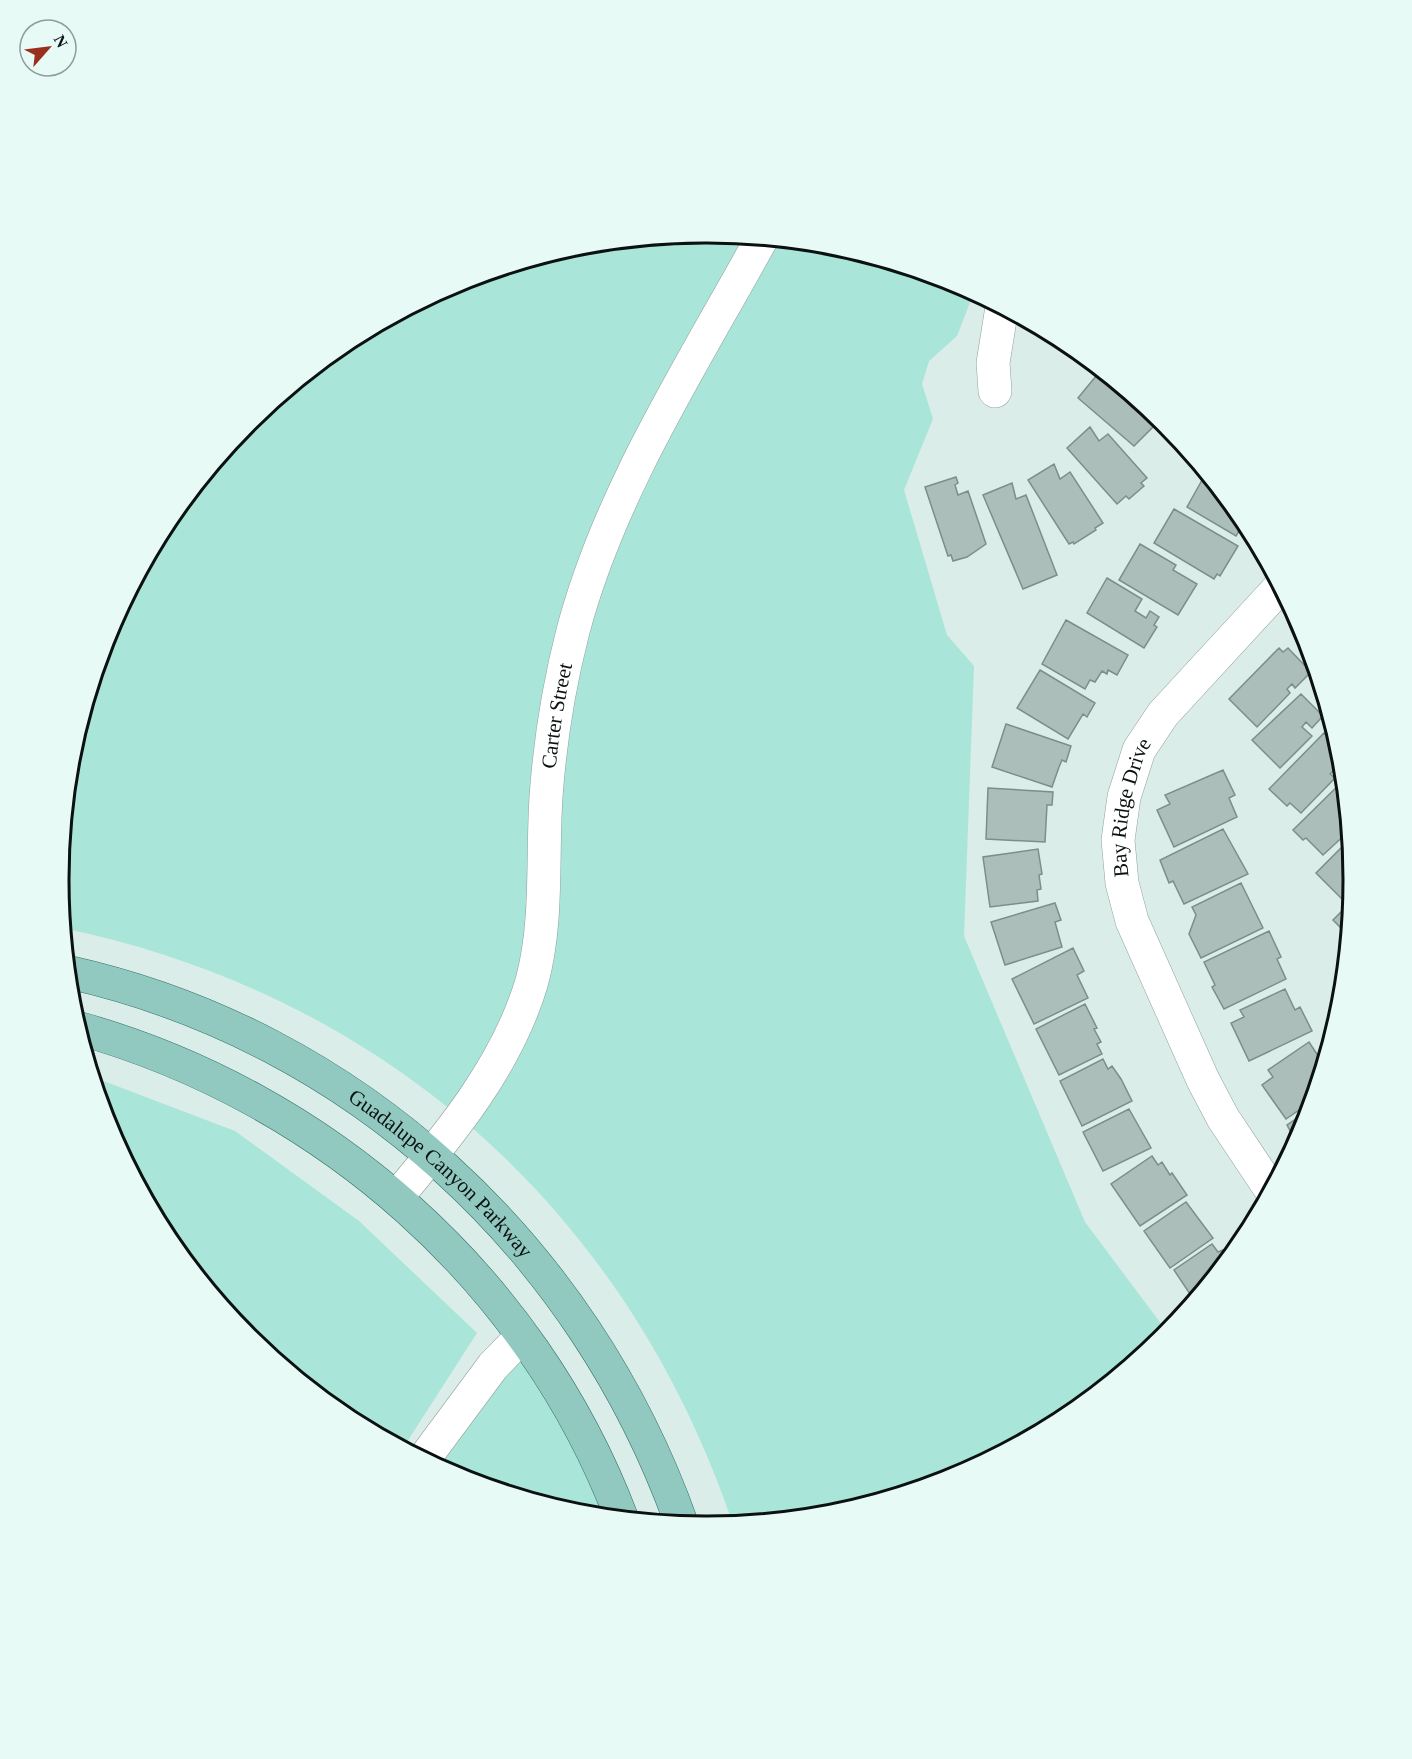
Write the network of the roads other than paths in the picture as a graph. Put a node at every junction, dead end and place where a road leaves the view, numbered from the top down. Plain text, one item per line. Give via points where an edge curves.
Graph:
1 (758, 245) edge
2 (1001, 315) edge
3 (995, 391) dead end
4 (1274, 593) edge
5 (76, 974) edge
6 (88, 1031) edge
7 (432, 1155) junction
8 (1266, 1182) edge
9 (396, 1198) junction
10 (522, 1335) junction
11 (428, 1453) edge
12 (618, 1510) edge
13 (678, 1515) edge

1 - 7 street, Carter Street via 630,480 586,583 560,687 551,746 542,914 532,980 497,1062
2 - 3 street via 993,363
4 - 8 street, Bay Ridge Drive via 1163,714 1139,750 1124,797 1118,840 1122,883 1132,921 1203,1080
5 - 7 main road, Guadalupe Canyon Parkway via 162,998 255,1038 369,1106
6 - 9 main road via 172,1059 235,1088 322,1141
7 - 9 street, Carter Street
7 - 13 main road, Guadalupe Canyon Parkway via 484,1205 573,1312 635,1415
9 - 10 main road via 468,1269
10 - 11 street via 493,1366
10 - 12 main road via 585,1436

